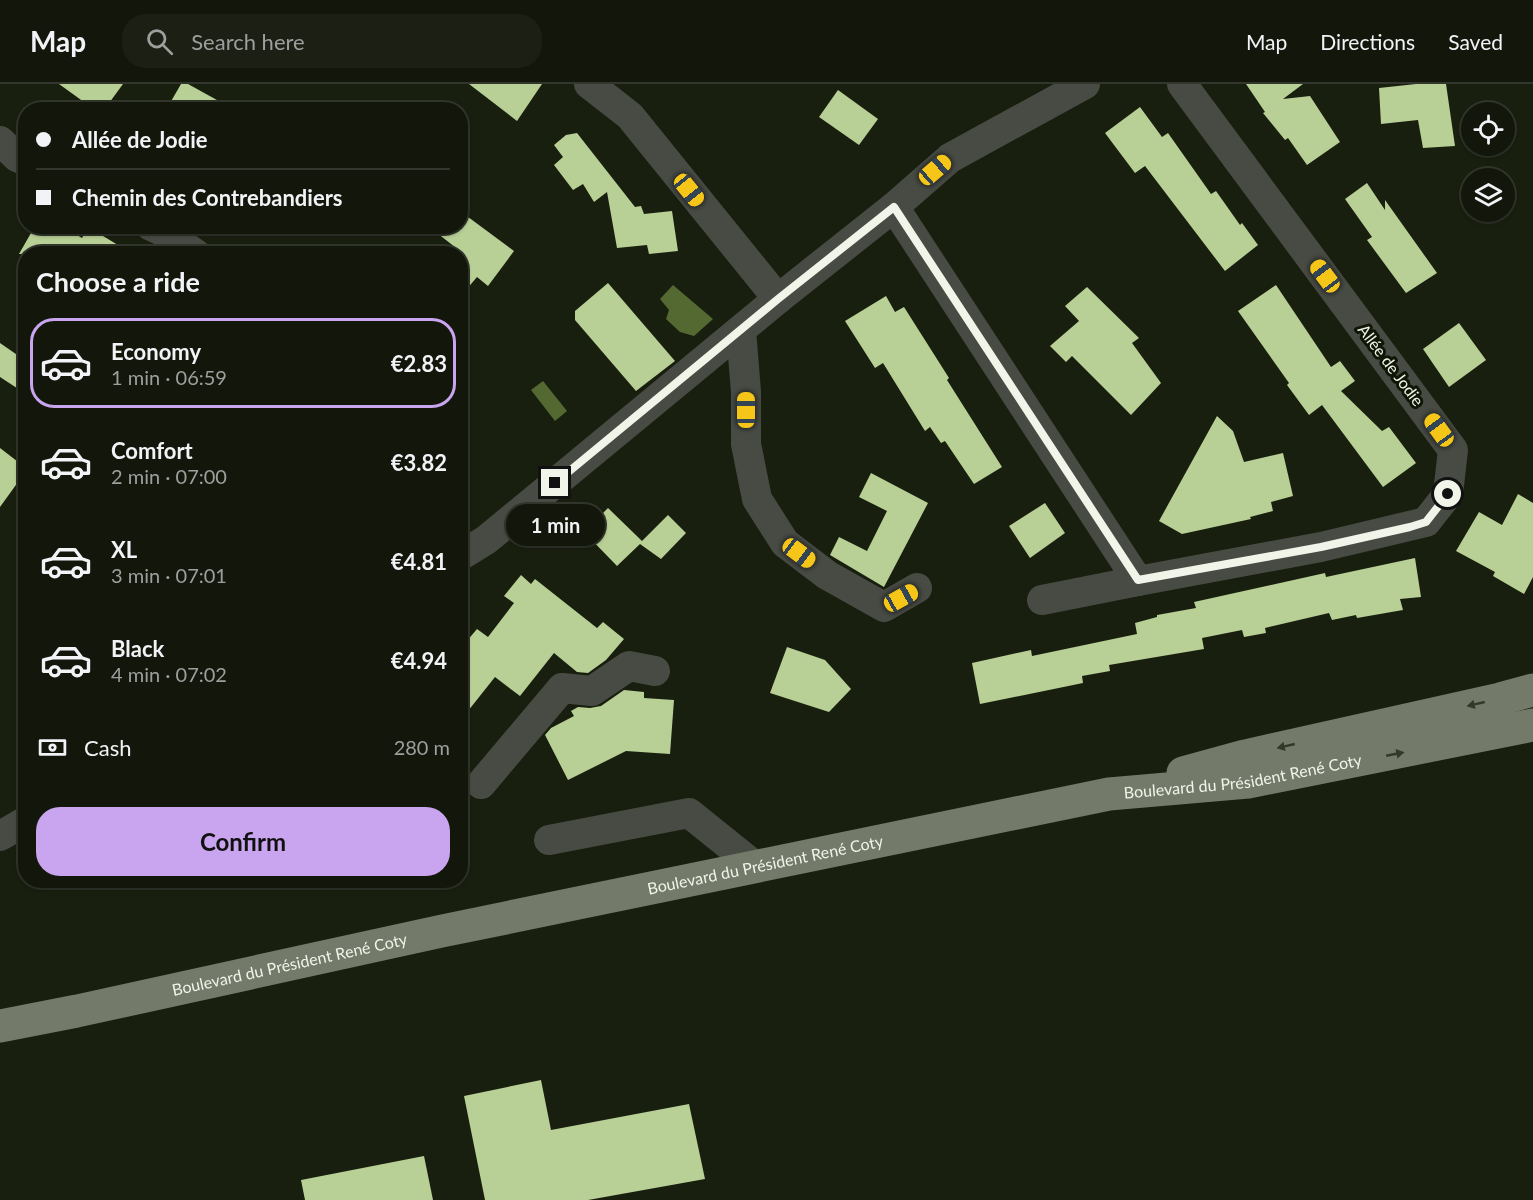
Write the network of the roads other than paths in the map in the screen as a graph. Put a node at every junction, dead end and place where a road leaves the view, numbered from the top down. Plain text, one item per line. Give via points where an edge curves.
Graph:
1 (589, 84) edge
2 (1085, 84) edge
3 (1182, 84) edge
4 (0, 141) edge
5 (18, 157) edge
6 (894, 207) junction
7 (167, 234) edge
8 (184, 246) edge
9 (778, 299) junction
10 (741, 330) junction
11 (468, 551) edge
12 (1138, 580) junction
13 (917, 588) dead end
14 (1042, 600) dead end
15 (655, 671) dead end
16 (1533, 690) edge
17 (1533, 725) edge
18 (481, 784) dead end
19 (1109, 794) junction
20 (18, 826) edge
21 (0, 836) edge
22 (549, 840) dead end
23 (755, 866) junction
24 (0, 1026) edge

1 - 9 street via 630,116
2 - 6 street via 950,158
3 - 12 street, Allée de Jodie via 1453,450 1448,494 1426,522 1321,547
4 - 5 street
6 - 9 street
6 - 12 street
7 - 8 street
9 - 10 street
10 - 11 street
10 - 13 street via 746,444 757,499 785,543 827,574 884,607
12 - 14 street, Allée de Jodie
15 - 18 street via 629,666 592,691 562,688
16 -> 19 main road via 1245,756
19 -> 17 main road, Boulevard du Président René Coty via 1248,782
19 - 23 main road, Boulevard du Président René Coty
20 - 21 street
22 - 23 street via 689,813
23 - 24 main road, Boulevard du Président René Coty

